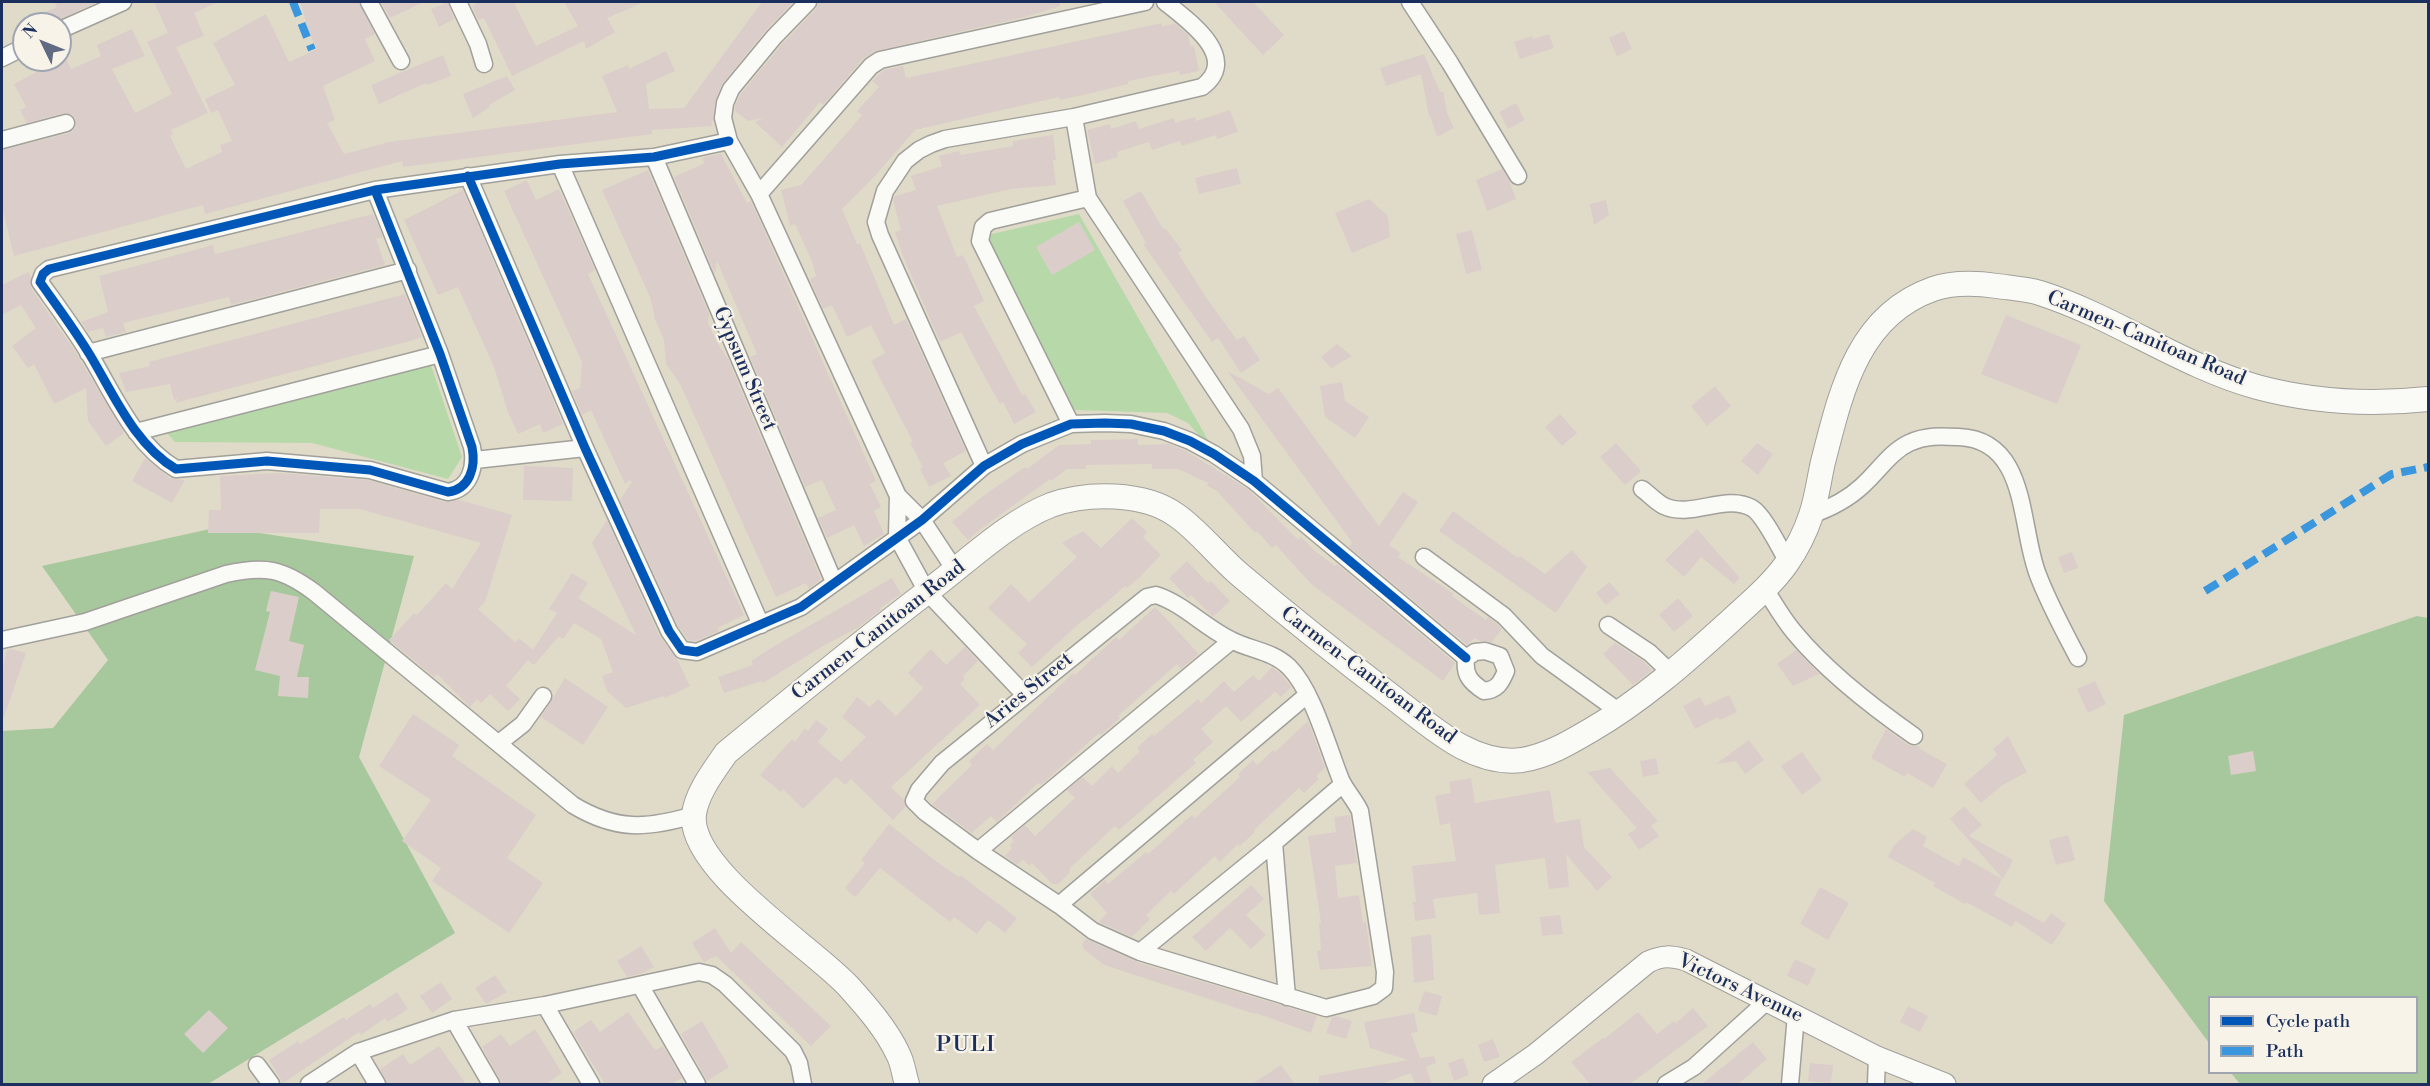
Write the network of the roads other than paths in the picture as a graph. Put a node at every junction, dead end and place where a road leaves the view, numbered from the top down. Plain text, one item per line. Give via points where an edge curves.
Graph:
1 (123, 2) edge
2 (369, 2) edge
3 (458, 2) edge
4 (808, 2) edge
5 (1145, 2) edge
6 (1165, 2) edge
7 (1410, 2) edge
8 (72, 25) edge
9 (401, 62) dead end
10 (484, 64) dead end
11 (1074, 117) junction
12 (66, 123) dead end
13 (2, 140) edge
14 (729, 141) junction
15 (654, 157) junction
16 (560, 164) junction
17 (468, 176) junction
18 (1518, 176) dead end
19 (375, 190) junction
20 (759, 194) junction
21 (1088, 198) junction
22 (408, 270) junction
23 (88, 352) junction
24 (440, 354) junction
25 (2428, 399) edge
26 (1071, 424) junction
27 (136, 432) junction
28 (585, 448) junction
29 (475, 460) junction
30 (984, 466) junction
31 (1254, 481) junction
32 (1642, 489) dead end
33 (898, 496) junction
34 (1811, 515) junction
35 (922, 520) junction
36 (897, 537) junction
37 (1424, 556) dead end
38 (1788, 562) junction
39 (955, 570) junction
40 (834, 582) junction
41 (1765, 589) junction
42 (927, 592) junction
43 (761, 625) junction
44 (1608, 625) dead end
45 (2, 640) edge
46 (1231, 641) junction
47 (1466, 658) dead end
48 (2078, 658) dead end
49 (1672, 674) junction
50 (1024, 694) junction
51 (1307, 695) junction
52 (543, 696) dead end
53 (1621, 713) junction
54 (1914, 736) dead end
55 (500, 743) junction
56 (1343, 784) junction
57 (694, 815) junction
58 (1274, 843) junction
59 (978, 851) junction
60 (1059, 905) junction
61 (1140, 952) junction
62 (640, 985) junction
63 (1287, 997) junction
64 (1766, 1002) junction
65 (545, 1005) junction
66 (1796, 1015) junction
67 (454, 1020) junction
68 (358, 1052) junction
69 (1877, 1057) junction
70 (257, 1065) dead end
71 (1694, 1067) junction
72 (271, 1084) edge
73 (309, 1084) edge
74 (377, 1084) edge
75 (491, 1084) edge
76 (591, 1084) edge
77 (697, 1084) edge
78 (804, 1084) edge
79 (907, 1084) edge
80 (1493, 1084) edge
81 (1666, 1084) edge
82 (1694, 1084) edge
83 (1790, 1084) edge
84 (1876, 1084) edge
85 (1945, 1084) edge

1 - 8 street
2 - 9 street
3 - 10 street
4 - 14 street via 731,89 724,103 723,118
5 - 20 street via 880,60
6 - 11 street via 1214,50 1216,69 1212,79 1202,87
7 - 18 street
11 - 21 street
11 - 30 street via 931,144 905,161 885,191 877,213 880,235
12 - 13 street
14 - 15 street
14 - 20 street
15 - 16 street
15 - 40 street, Gypsum Street
16 - 17 street
16 - 43 street
17 - 19 street
17 - 28 street
19 - 22 street
19 - 23 street via 49,269 40,282
20 - 33 street
21 - 26 street via 990,220 980,235
21 - 31 street via 1241,429 1252,456
22 - 23 street
22 - 24 street
23 - 27 street
24 - 27 street
24 - 29 street
25 - 34 main road, Carmen-Canitoan Road via 2390,403 2311,398 2255,386 2035,292 1984,284 1936,288 1887,315 1863,346 1841,399
26 - 30 street via 1022,444
26 - 31 street via 1131,424 1164,431 1190,441
27 - 29 street via 150,450 176,469 267,461 370,470 448,492 463,487
28 - 29 street
28 - 43 street via 675,644 682,650 697,652
30 - 35 street
31 - 47 street
32 - 38 street via 1664,506 1680,510 1735,503 1752,508
33 - 35 street
33 - 36 street
34 - 38 main road, Carmen-Canitoan Road
34 - 48 street via 1837,505 1863,486 1890,456 1908,443 1930,436 1965,437 1989,446 2012,470 2037,574
35 - 36 street
35 - 39 street
36 - 40 street
36 - 42 street
37 - 53 street via 1504,616 1542,656
38 - 41 main road, Carmen-Canitoan Road
39 - 42 main road, Carmen-Canitoan Road
39 - 53 main road, Carmen-Canitoan Road via 1028,516 1053,505 1104,496 1142,501 1176,514 1284,612 1451,741 1473,752 1498,760 1532,758
40 - 43 street via 801,607
41 - 49 main road, Carmen-Canitoan Road
41 - 54 street via 1794,631 1824,661 1866,700
42 - 50 street
42 - 57 main road, Carmen-Canitoan Road via 726,753 705,784
44 - 49 street via 1650,653
45 - 55 street via 85,622 226,573 266,568 286,574 314,592
46 - 50 street, Aries Street via 1171,600 1156,595 1147,597
46 - 51 street via 1271,654 1289,668
46 - 59 street
49 - 53 main road, Carmen-Canitoan Road
50 - 59 street, Aries Street via 942,763 914,801
51 - 56 street
51 - 60 street
52 - 55 street via 523,724
55 - 57 street via 590,815 640,826
56 - 58 street
56 - 63 street via 1360,811 1385,972 1384,988 1373,996 1326,1008
57 - 79 main road via 698,837 734,887 848,986 876,1019 898,1054
58 - 61 street
58 - 63 street
59 - 60 street
60 - 61 street via 1093,931
61 - 63 street
62 - 65 street
62 - 77 street
62 - 78 street via 699,972 712,975 793,1051
64 - 66 street, Victors Avenue
64 - 71 street
64 - 80 street, Victors Avenue via 1686,960 1659,957
65 - 67 street
65 - 76 street
66 - 69 street, Victors Avenue
66 - 83 street
67 - 68 street
67 - 75 street
68 - 73 street
68 - 74 street
69 - 84 street
69 - 85 street, Victors Avenue
70 - 72 street
71 - 81 street
71 - 82 street

